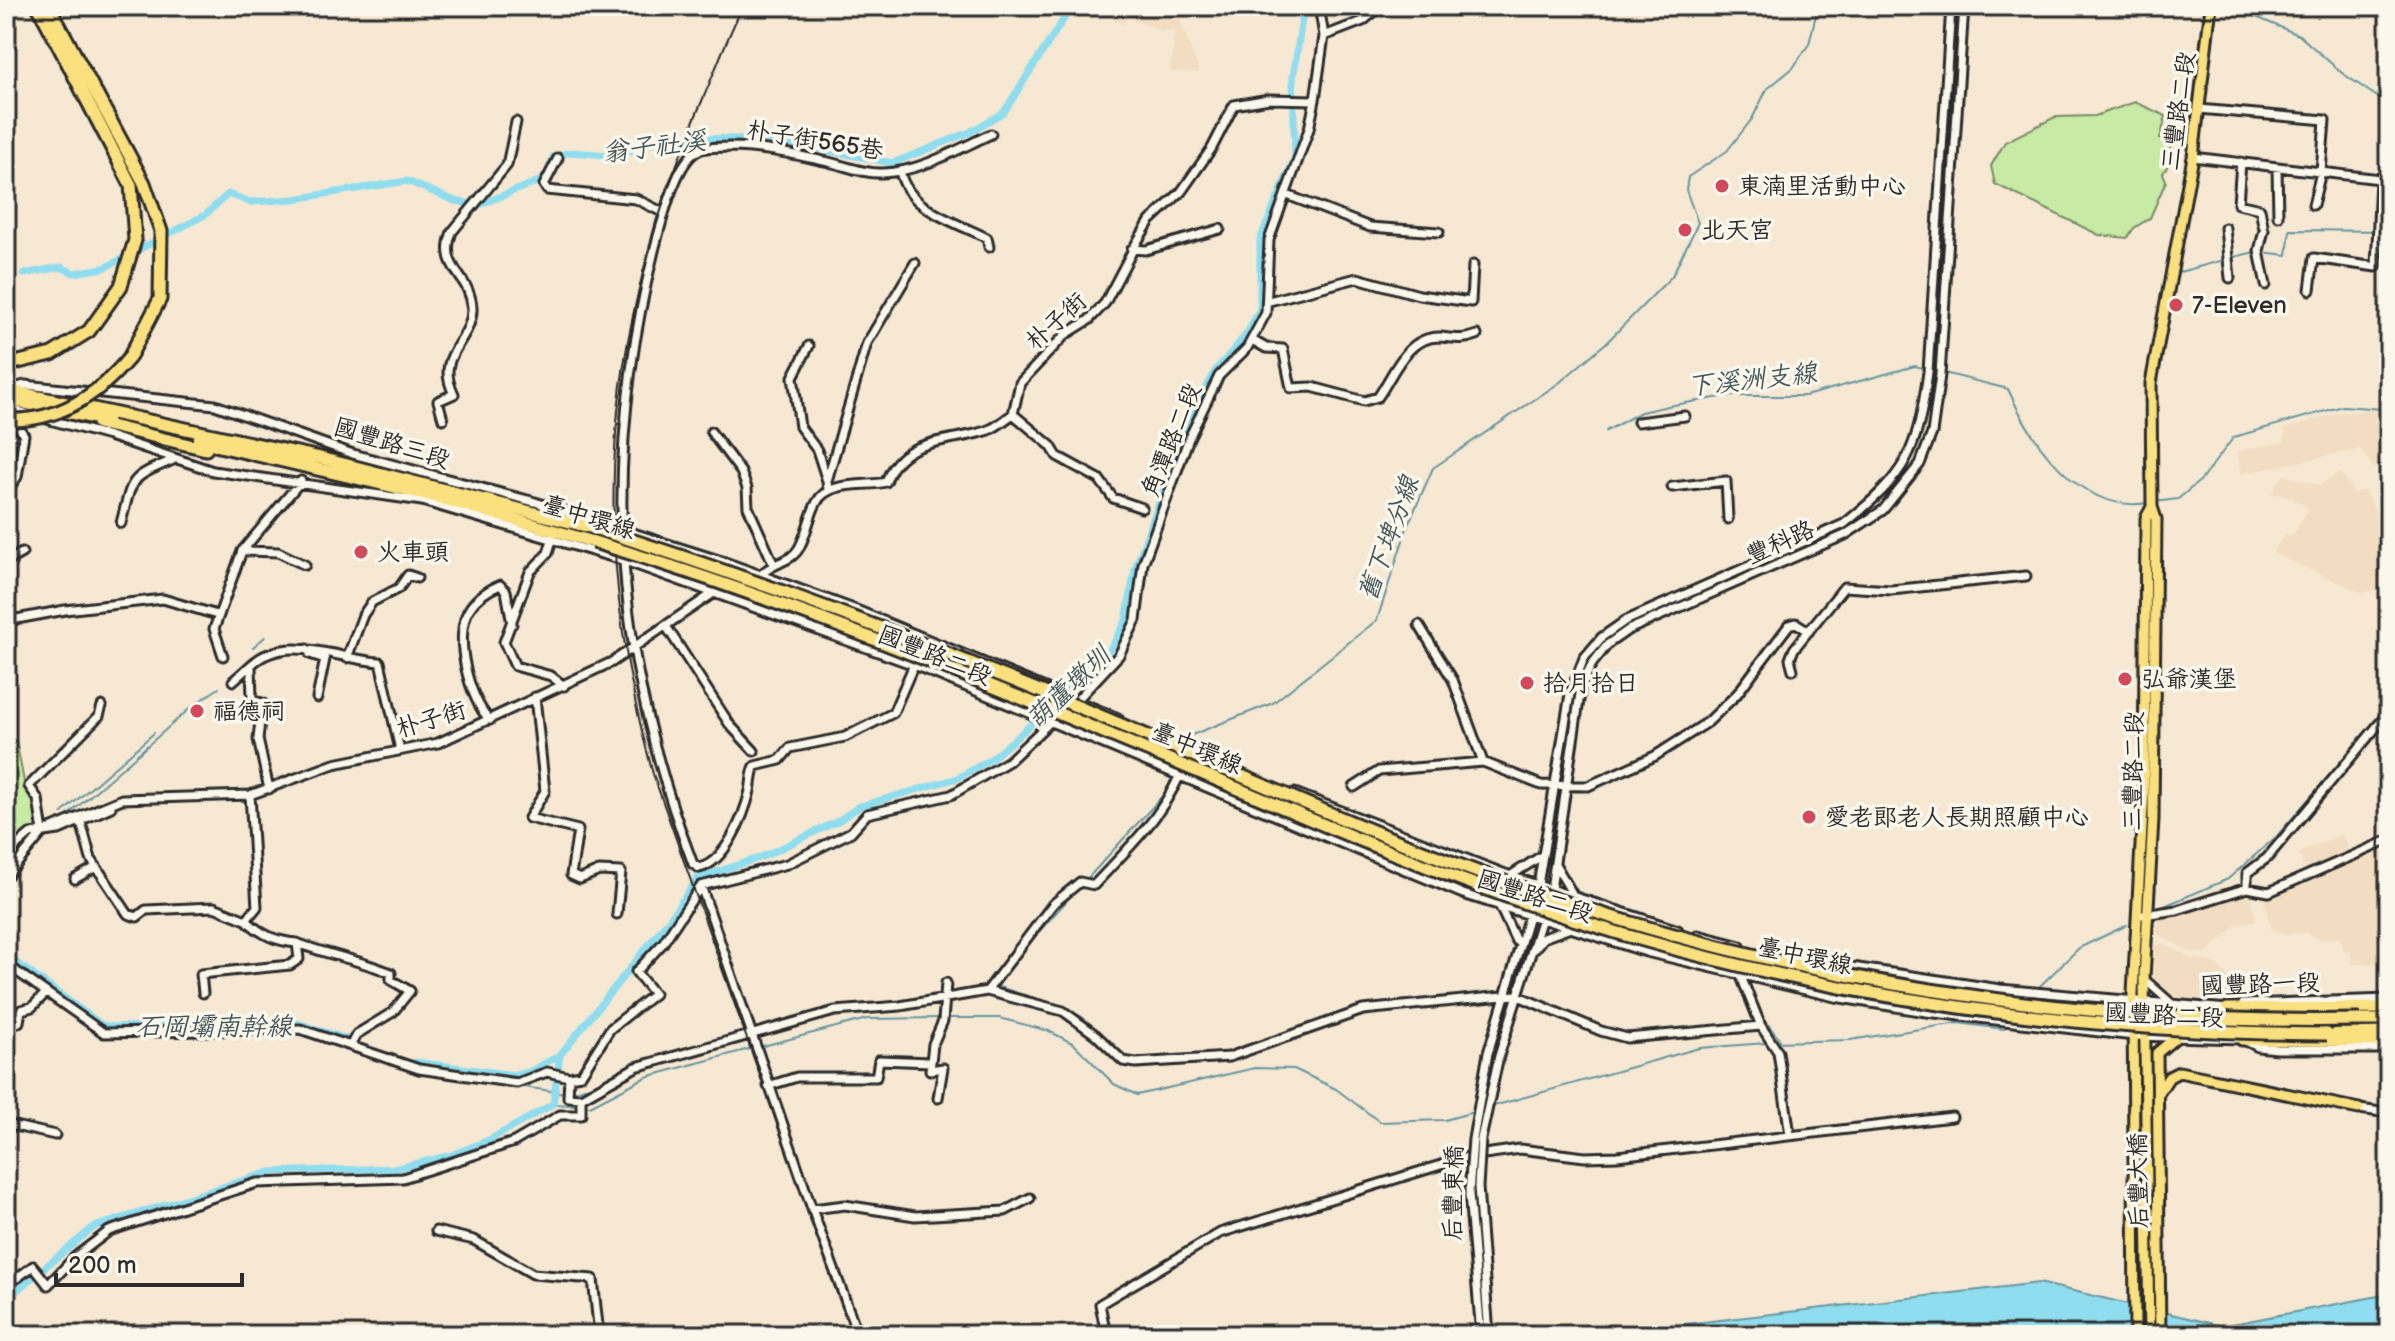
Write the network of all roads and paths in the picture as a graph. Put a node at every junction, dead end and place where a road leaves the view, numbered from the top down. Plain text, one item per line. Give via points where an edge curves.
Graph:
1 (38, 6) edge
2 (49, 6) edge
3 (1319, 6) edge
4 (1381, 6) edge
5 (1951, 6) edge
6 (1964, 6) edge
7 (2211, 6) edge
8 (1324, 36) junction
9 (1315, 100) junction
10 (2199, 109) junction
11 (516, 122) dead end
12 (991, 134) dead end
13 (2193, 157) junction
14 (558, 158) dead end
15 (2241, 162) junction
16 (2277, 167) junction
17 (900, 171) junction
18 (2321, 172) junction
19 (1287, 195) junction
20 (2313, 205) dead end
21 (664, 213) junction
22 (2278, 216) dead end
23 (2225, 228) dead end
24 (1220, 229) dead end
25 (1439, 232) dead end
26 (989, 247) dead end
27 (1132, 249) junction
28 (915, 263) dead end
29 (1473, 265) dead end
30 (2230, 278) dead end
31 (2266, 285) dead end
32 (2310, 290) dead end
33 (1269, 301) junction
34 (1477, 335) dead end
35 (1252, 340) junction
36 (809, 346) dead end
37 (6, 365) edge
38 (7, 393) edge
39 (6, 408) edge
40 (17, 410) junction
41 (1013, 414) junction
42 (1685, 416) dead end
43 (443, 419) dead end
44 (1638, 422) dead end
45 (10, 424) edge
46 (711, 432) dead end
47 (173, 460) junction
48 (301, 481) junction
49 (827, 481) junction
50 (1672, 487) dead end
51 (828, 491) junction
52 (6, 492) edge
53 (437, 497) junction
54 (486, 499) junction
55 (2152, 507) junction
56 (1142, 508) dead end
57 (1728, 519) dead end
58 (121, 523) dead end
59 (621, 529) junction
60 (553, 537) junction
61 (242, 551) junction
62 (22, 553) dead end
63 (622, 560) junction
64 (6, 562) edge
65 (725, 562) junction
66 (773, 563) junction
67 (305, 565) dead end
68 (761, 574) junction
69 (2026, 576) dead end
70 (417, 578) dead end
71 (715, 592) junction
72 (751, 605) junction
73 (217, 615) junction
74 (6, 621) edge
75 (512, 624) junction
76 (1419, 625) dead end
77 (666, 626) junction
78 (1809, 631) junction
79 (926, 638) junction
80 (307, 649) junction
81 (632, 651) junction
82 (223, 656) dead end
83 (347, 658) junction
84 (251, 665) junction
85 (914, 665) junction
86 (1793, 670) dead end
87 (233, 681) dead end
88 (564, 686) junction
89 (535, 697) junction
90 (317, 698) dead end
91 (1077, 700) junction
92 (102, 706) dead end
93 (2389, 712) edge
94 (490, 720) junction
95 (1049, 723) junction
96 (1191, 749) junction
97 (400, 750) junction
98 (754, 751) dead end
99 (1483, 762) junction
100 (1180, 778) junction
101 (1556, 785) junction
102 (1567, 785) junction
103 (1354, 787) dead end
104 (269, 789) junction
105 (250, 795) junction
106 (131, 799) junction
107 (81, 822) junction
108 (43, 832) junction
109 (2389, 840) edge
110 (6, 855) edge
111 (1543, 855) junction
112 (1555, 863) junction
113 (96, 867) junction
114 (1510, 876) junction
115 (6, 877) edge
116 (75, 879) dead end
117 (1538, 885) junction
118 (701, 886) junction
119 (2247, 888) junction
120 (1551, 889) junction
121 (1575, 897) junction
122 (1533, 899) junction
123 (1547, 904) junction
124 (1500, 907) junction
125 (617, 914) dead end
126 (2138, 914) junction
127 (2149, 915) junction
128 (1527, 917) junction
129 (246, 920) junction
130 (1543, 920) junction
131 (1569, 928) junction
132 (297, 943) junction
133 (1515, 953) junction
134 (1531, 953) junction
135 (6, 964) edge
136 (1740, 974) junction
137 (2144, 978) junction
138 (946, 983) dead end
139 (1989, 988) junction
140 (987, 991) junction
141 (46, 993) junction
142 (203, 993) dead end
143 (1516, 995) junction
144 (1503, 996) junction
145 (945, 997) junction
146 (2389, 999) edge
147 (2139, 1003) junction
148 (1987, 1005) junction
149 (2181, 1006) junction
150 (2389, 1008) edge
151 (2227, 1009) junction
152 (2262, 1010) junction
153 (2389, 1020) edge
154 (2139, 1021) junction
155 (1761, 1026) junction
156 (6, 1029) edge
157 (2389, 1033) edge
158 (751, 1036) junction
159 (2139, 1036) junction
160 (2176, 1037) junction
161 (2242, 1039) junction
162 (2389, 1041) edge
163 (350, 1046) junction
164 (2389, 1049) edge
165 (1488, 1053) joint
166 (1499, 1056) joint
167 (931, 1062) junction
168 (569, 1077) junction
169 (768, 1086) junction
170 (581, 1098) junction
171 (938, 1098) dead end
172 (2157, 1098) junction
173 (2359, 1109) joint
174 (2389, 1113) edge
175 (1952, 1117) dead end
176 (6, 1124) edge
177 (55, 1135) dead end
178 (1790, 1135) junction
179 (1030, 1198) dead end
180 (812, 1209) junction
181 (436, 1231) dead end
182 (6, 1279) edge
183 (599, 1335) edge
184 (858, 1335) edge
185 (1106, 1335) edge
186 (1481, 1335) edge
187 (1489, 1335) edge
188 (2135, 1335) edge
189 (2149, 1335) edge
190 (2160, 1335) edge

1 - 37 highway via 131,185 135,240 121,286 89,331 52,354
2 - 45 highway, bridge via 154,202 161,231 160,299 142,340 96,394 66,409
3 - 8 street, 角潭路二段
4 - 8 street via 1363,21
5 - 101 street, 豐科路 via 1928,372 1920,430 1908,461 1844,524 1625,621 1602,637 1584,658 1573,684
6 - 102 street, 豐科路 via 1940,375 1932,433 1920,464 1883,510 1845,535 1628,630 1608,644 1581,687
7 - 10 main road, 三豐路二段
8 - 9 street, 角潭路二段
9 - 19 street, 角潭路二段
9 - 27 street, 朴子街 via 1247,101 1230,110 1181,192 1150,221
10 - 13 main road, 三豐路二段
10 - 18 street via 2325,120
11 - 43 street via 507,165 448,242 447,253 472,310 447,368 454,394 438,401
12 - 17 street, 朴子街565巷
13 - 15 street
13 - 55 main road, 三豐路二段 via 2151,383
14 - 21 street via 544,185 547,190 636,199
15 - 16 street
15 - 31 street via 2238,204 2260,209 2259,251
16 - 18 street
16 - 22 street
17 - 21 street, 朴子街565巷 via 869,172 761,147 704,148 681,171
17 - 26 street via 915,201 987,238
18 - 20 street
18 - 32 street via 2380,179 2376,267 2314,258
19 - 25 street via 1370,227
19 - 33 street, 角潭路二段 via 1268,245
21 - 59 street, 朴子街565巷 via 633,346 622,444
23 - 30 street
24 - 27 street via 1146,250
27 - 41 street, 朴子街 via 1098,312 1065,335 1020,383
28 - 49 street via 867,343
29 - 33 street via 1471,302 1357,278
33 - 35 street, 角潭路二段
34 - 35 street via 1418,342 1390,373 1378,397 1364,401 1312,387 1291,388 1283,349
35 - 91 street, 角潭路二段 via 1219,376 1189,438 1143,564 1136,620 1125,643
36 - 49 street via 793,377 800,427 817,450
38 - 53 highway, 臺中環線, bridge
38 - 53 highway via 55,412 305,473
38 - 54 highway, 臺中環線 via 320,458
38 - 54 highway via 294,445
38 - 59 street, 國豐路三段 via 25,385 215,405 353,454
39 - 40 street, 國豐路三段
40 - 45 street
40 - 47 street, 國豐路三段
41 - 51 street via 985,431 906,452 886,482
41 - 56 street via 1057,456 1099,479 1113,498
42 - 44 street
45 - 52 street via 24,435 17,477
46 - 66 street via 741,472 748,507
47 - 48 street, 國豐路三段 via 213,471
47 - 58 street via 132,480
48 - 60 street, 國豐路三段 via 422,501
48 - 61 street
49 - 51 street
50 - 57 street via 1726,481
51 - 66 street via 818,498 799,549
53 - 157 highway, 臺中環線, bridge via 731,586 946,667 1363,842 1522,901 1664,945 1804,980 2001,1014 2194,1031
54 - 153 highway, 臺中環線, bridge via 610,533 798,596 1424,852 1669,933 1831,972 2034,1005 2214,1019
55 - 126 main road, 三豐路二段 via 2146,518
55 - 127 main road, 三豐路二段 via 2156,541
59 - 63 street, 朴子街565巷
59 - 65 street, 國豐路三段
60 - 63 street, 國豐路三段
60 - 75 street via 548,553 530,572
61 - 67 street via 278,552
61 - 73 street
62 - 64 street
63 - 71 street, 國豐路三段
63 - 81 street, 朴子街565巷
65 - 68 street, 國豐路三段
65 - 71 street
66 - 68 street
68 - 72 street
68 - 79 street, 國豐路二段
69 - 78 street via 1891,590 1850,585
70 - 83 street via 408,575 399,588 372,602
71 - 72 street, 國豐路二段
71 - 77 street, 朴子街
72 - 85 street, 國豐路二段
73 - 74 street via 163,599
73 - 82 street via 214,629
75 - 88 street via 504,642 515,666 551,676
75 - 94 street via 500,585 482,595 466,617 464,670 481,712
76 - 99 street via 1453,680
77 - 81 street, 朴子街
77 - 98 street via 730,725
78 - 86 street via 1790,659
78 - 102 street via 1789,625 1727,704 1666,750 1588,786
79 - 85 street
79 - 91 street, 國豐路二段
80 - 83 street
80 - 84 street via 264,655
80 - 90 street via 325,659
81 - 85 street, 朴子街565巷 via 658,758 685,844 699,868 711,865 722,851 741,814 755,766 780,760 790,748 845,737 893,713
81 - 88 street, 朴子街
83 - 97 street via 380,662
84 - 87 street
84 - 104 street via 252,700 262,703 258,739
85 - 95 street, 國豐路二段
88 - 89 street, 朴子街
89 - 94 street, 朴子街
89 - 125 street via 545,791 529,818 578,830 571,875 580,879 599,871 621,872
91 - 96 street, 國豐路二段
92 - 108 street via 99,716 29,786 38,799
93 - 119 street via 2267,858 2247,873
94 - 97 street, 朴子街 via 438,743
95 - 100 street, 國豐路二段
95 - 118 street via 1009,761 951,795 867,814 851,832 787,864
96 - 100 street
96 - 114 street, 國豐路二段
97 - 104 street, 朴子街 via 334,764
99 - 101 street via 1541,785
99 - 103 street via 1379,771
100 - 124 street, 國豐路二段
100 - 140 street via 1158,816 1094,885 1080,882 1053,904
101 - 102 street
101 - 111 street, 豐科路
102 - 112 street, 豐科路
104 - 105 street, 朴子街
105 - 106 street, 朴子街
105 - 129 street via 257,907
106 - 107 street, 朴子街
106 - 108 street, 朴子街
107 - 108 street, 朴子街
107 - 113 street
108 - 110 street, 朴子街 via 30,834
108 - 115 street
109 - 119 street via 2269,892
111 - 114 street
111 - 117 street, 豐科路
112 - 120 street, 豐科路
112 - 121 street
113 - 116 street
113 - 129 street via 128,914 214,907
114 - 117 street, 國豐路二段
117 - 120 street, 國豐路二段
117 - 122 street, 豐科路
118 - 158 street
118 - 168 street via 663,943 636,972 654,994 610,1029 581,1075
119 - 127 street
120 - 121 street, 國豐路二段
120 - 123 street, 豐科路
121 - 139 street, 國豐路二段 via 1784,957
122 - 123 street
122 - 128 street, 豐科路
123 - 130 street, 豐科路
123 - 148 street via 1674,942 1831,979
124 - 128 street, 國豐路二段
124 - 133 street via 1516,935
126 - 127 street
126 - 147 main road, 三豐路二段
127 - 137 main road, 三豐路二段
128 - 130 street, 國豐路二段
128 - 133 street, 豐科路
129 - 132 street via 262,935
130 - 131 street, 國豐路二段
130 - 134 street, 豐科路
131 - 134 street via 1543,938
131 - 136 street, 國豐路二段
132 - 142 street via 299,959 290,965 201,974
132 - 163 street via 380,969 410,991 393,1012 357,1034
133 - 144 street, 豐科路
134 - 143 street, 豐科路
135 - 141 street
136 - 155 street
136 - 159 street, 國豐路二段 via 1940,1015
137 - 147 main road, 三豐路二段
137 - 149 street via 2158,995
138 - 145 street
139 - 147 street, 國豐路二段
139 - 148 street
140 - 144 street via 1063,1011 1123,1061 1136,1063 1236,1056 1363,1010
140 - 145 street
141 - 156 street via 21,1010 19,1022
141 - 163 street via 104,1033 300,1029
143 - 144 street
143 - 155 street via 1627,1038
143 - 166 street, 豐科路
144 - 165 street, 豐科路
145 - 158 street via 835,1011
145 - 167 street
146 - 151 street, 國豐路一段 via 2255,1003
147 - 149 street, 國豐路二段
147 - 154 main road, 三豐路二段
148 - 154 street
149 - 151 street, 國豐路一段
150 - 152 highway
151 - 152 highway
152 - 154 highway via 2227,1025
154 - 159 main road, 三豐路二段
155 - 178 street via 1778,1052
158 - 169 street
158 - 170 street via 636,1067
159 - 160 street, 國豐路二段
159 - 188 main road, 后豐大橋
159 - 189 main road, 后豐大橋
160 - 161 street, 國豐路二段
160 - 172 main road, 后豐大橋 via 2157,1053
161 - 162 highway
161 - 164 street, 國豐路二段 via 2277,1049
163 - 168 street via 419,1069 517,1083 547,1072
165 - 186 street, 后豐東橋, bridge via 1469,1194
166 - 187 street, 后豐東橋, bridge via 1481,1139 1478,1187
167 - 169 street via 879,1060 876,1077 801,1077
167 - 171 street via 930,1070 943,1068
168 - 170 street via 568,1097
169 - 180 street
170 - 182 street via 582,1112 576,1117 560,1115 514,1142 403,1178 257,1183 109,1231 48,1285 33,1266
172 - 173 main road via 2169,1077 2179,1072
172 - 190 main road, 后豐大橋
173 - 174 street
175 - 178 street
176 - 177 street
178 - 185 street via 1617,1156 1520,1149 1470,1156 1220,1233 1100,1304
179 - 180 street via 1005,1211 915,1216 845,1205
180 - 184 street
181 - 183 street via 474,1240 533,1274 593,1279

